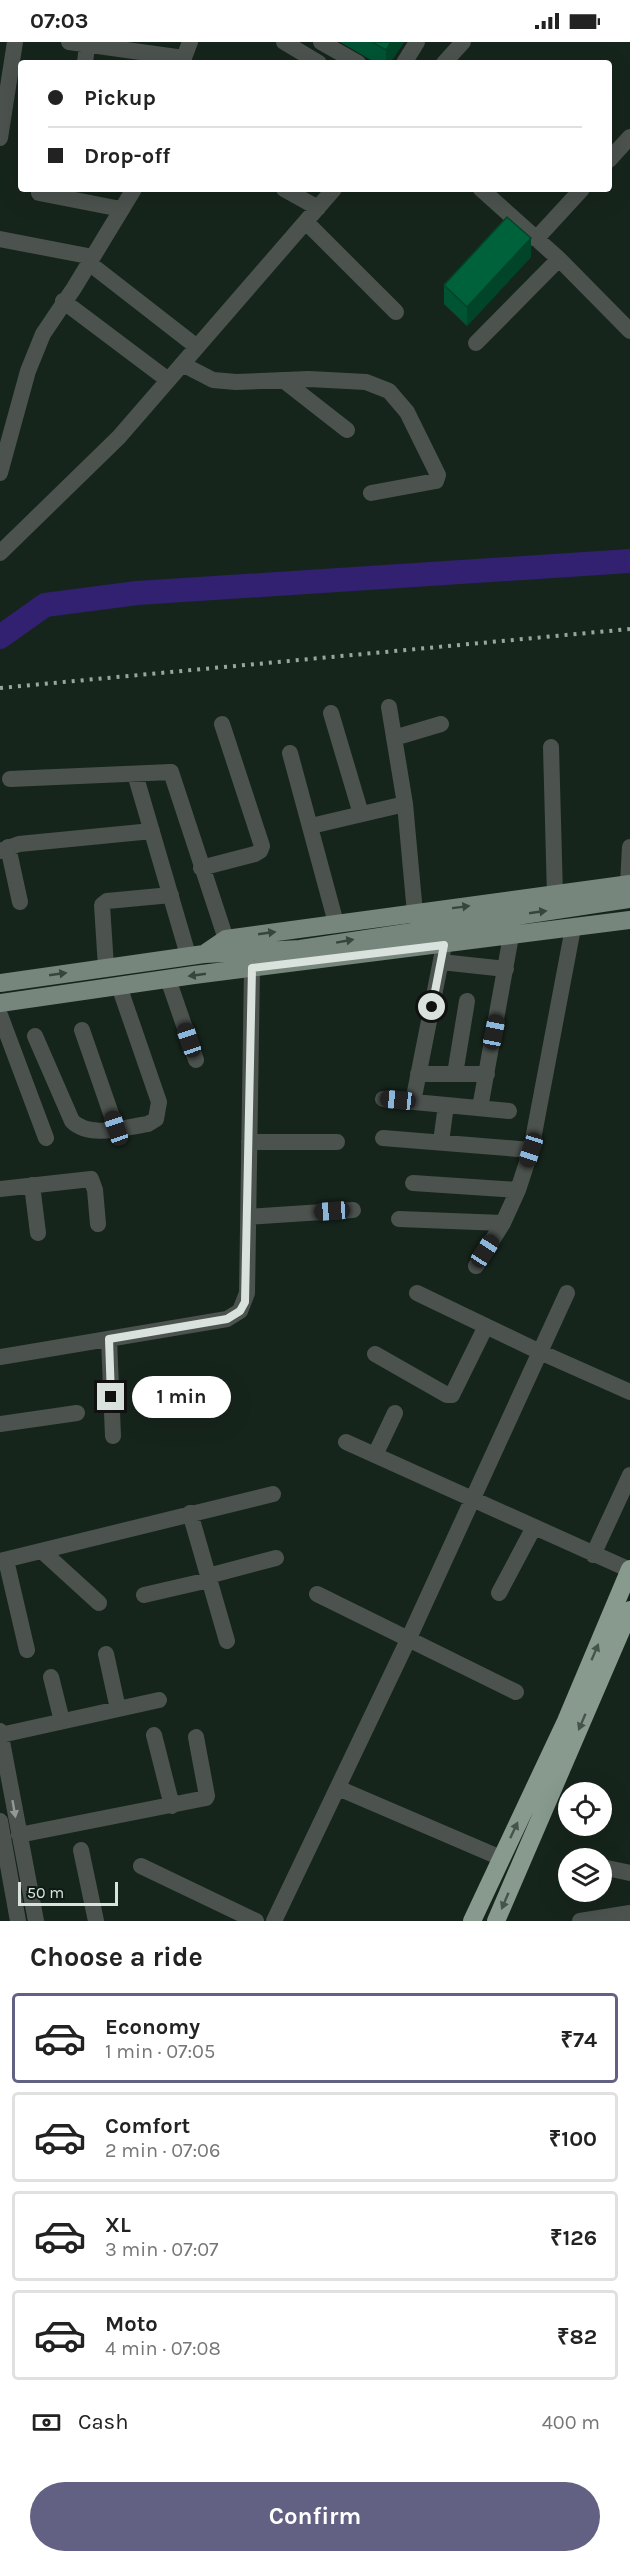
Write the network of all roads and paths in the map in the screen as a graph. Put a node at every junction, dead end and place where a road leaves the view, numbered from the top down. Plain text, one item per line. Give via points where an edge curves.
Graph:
1 (15, 42) edge
2 (69, 42) edge
3 (190, 42) edge
4 (284, 42) edge
5 (321, 42) edge
6 (417, 42) edge
7 (463, 42) edge
8 (87, 45) junction
9 (125, 57) edge
10 (85, 60) edge
11 (168, 60) edge
12 (183, 60) edge
13 (314, 60) edge
14 (353, 60) edge
15 (406, 60) edge
16 (447, 60) edge
17 (630, 137) edge
18 (0, 138) edge
19 (612, 157) edge
20 (132, 192) edge
21 (289, 192) edge
22 (331, 192) edge
23 (484, 192) edge
24 (579, 192) edge
25 (39, 194) dead end
26 (318, 208) junction
27 (121, 209) junction
28 (306, 222) junction
29 (0, 239) edge
30 (536, 239) junction
31 (559, 259) junction
32 (91, 260) junction
33 (63, 301) junction
34 (396, 312) dead end
35 (630, 331) edge
36 (476, 343) dead end
37 (197, 347) junction
38 (182, 364) junction
39 (168, 380) junction
40 (283, 380) junction
41 (6, 429) edge
42 (347, 430) dead end
43 (0, 472) edge
44 (371, 493) dead end
45 (0, 554) edge
46 (389, 707) dead end
47 (331, 713) dead end
48 (222, 724) dead end
49 (441, 724) dead end
50 (394, 738) junction
51 (551, 747) dead end
52 (290, 753) dead end
53 (135, 774) junction
54 (10, 780) dead end
55 (405, 804) junction
56 (361, 814) junction
57 (311, 826) junction
58 (152, 831) junction
59 (630, 847) edge
60 (4, 849) edge
61 (201, 868) junction
62 (629, 889) edge
63 (171, 895) junction
64 (555, 896) junction
65 (20, 902) dead end
66 (415, 912) junction
67 (630, 920) edge
68 (336, 923) junction
69 (573, 927) junction
70 (511, 936) junction
71 (226, 939) junction
72 (442, 953) junction
73 (196, 955) junction
74 (106, 967) junction
75 (252, 968) junction
76 (506, 969) junction
77 (168, 979) junction
78 (0, 983) edge
79 (119, 986) junction
80 (467, 1001) dead end
81 (0, 1003) edge
82 (0, 1015) edge
83 (82, 1030) dead end
84 (35, 1036) dead end
85 (196, 1060) dead end
86 (418, 1074) junction
87 (455, 1074) junction
88 (487, 1074) junction
89 (383, 1099) dead end
90 (413, 1101) junction
91 (446, 1105) junction
92 (480, 1108) junction
93 (509, 1111) dead end
94 (116, 1128) junction
95 (46, 1138) dead end
96 (383, 1138) dead end
97 (249, 1142) junction
98 (337, 1142) dead end
99 (441, 1143) junction
100 (531, 1150) junction
101 (413, 1183) dead end
102 (32, 1185) junction
103 (0, 1189) edge
104 (518, 1190) junction
105 (353, 1210) dead end
106 (248, 1217) junction
107 (399, 1219) dead end
108 (503, 1223) junction
109 (98, 1224) dead end
110 (38, 1233) dead end
111 (476, 1266) dead end
112 (417, 1293) dead end
113 (567, 1293) dead end
114 (486, 1326) junction
115 (109, 1339) junction
116 (540, 1352) junction
117 (375, 1354) dead end
118 (0, 1357) edge
119 (630, 1392) edge
120 (76, 1413) dead end
121 (395, 1413) dead end
122 (0, 1424) edge
123 (113, 1436) dead end
124 (346, 1442) dead end
125 (375, 1455) junction
126 (630, 1475) edge
127 (273, 1494) dead end
128 (472, 1500) junction
129 (190, 1513) junction
130 (534, 1527) junction
131 (42, 1551) junction
132 (594, 1555) junction
133 (276, 1558) dead end
134 (3, 1561) edge
135 (630, 1569) edge
136 (209, 1578) junction
137 (499, 1593) dead end
138 (317, 1594) dead end
139 (144, 1595) dead end
140 (99, 1603) dead end
141 (630, 1610) edge
142 (408, 1640) junction
143 (227, 1641) dead end
144 (27, 1650) dead end
145 (106, 1654) dead end
146 (51, 1677) dead end
147 (516, 1692) dead end
148 (159, 1700) dead end
149 (118, 1709) junction
150 (62, 1721) junction
151 (0, 1733) edge
152 (154, 1735) dead end
153 (196, 1737) dead end
154 (338, 1788) junction
155 (172, 1806) junction
156 (1, 1828) edge
157 (19, 1835) junction
158 (81, 1850) dead end
159 (501, 1858) junction
160 (141, 1866) dead end
161 (612, 1870) edge
162 (630, 1873) edge
163 (630, 1913) edge
164 (35, 1915) edge
165 (18, 1921) edge
166 (50, 1921) edge
167 (96, 1921) edge
168 (256, 1921) edge
169 (274, 1921) edge
170 (472, 1921) edge
171 (496, 1921) edge
172 (580, 1921) edge

1 - 18 street
2 - 8 street
3 - 12 street
4 - 13 street
5 - 14 street
6 - 15 street
7 - 16 street
8 - 9 street
8 - 10 street
9 - 11 street
17 - 19 street
20 - 27 street
21 - 26 street
22 - 26 street
23 - 30 street
24 - 30 street
25 - 27 street
26 - 28 street
27 - 32 street
28 - 34 street
28 - 37 street
29 - 32 street
30 - 31 street
31 - 35 street
31 - 36 street
32 - 33 street
32 - 37 street
33 - 39 street
33 - 41 street via 43,334
37 - 38 street
38 - 39 street
38 - 40 street via 213,380
39 - 45 street via 119,437
40 - 42 street
40 - 44 street via 366,382 389,390 407,412 436,468 436,481
41 - 43 street
46 - 50 street
47 - 56 street
48 - 61 street via 262,846 255,854
49 - 50 street
50 - 55 street
51 - 64 street
52 - 57 street
53 - 54 street
53 - 58 street
53 - 61 street via 171,772
55 - 56 street
55 - 66 street
56 - 57 street
57 - 68 street
58 - 60 street
58 - 63 street
59 - 62 street
60 - 65 street
61 - 71 street
62 - 64 main road
73 -> 62 main road via 300,949
63 - 73 street
63 - 74 street via 106,901 102,905
66 -> 64 main road
66 - 68 main road
67 - 69 main road
71 -> 68 main road
69 - 70 main road
69 - 100 street
70 - 72 main road
70 - 76 street
71 - 73 main road
72 - 75 main road
72 - 76 street
72 - 86 street
73 - 74 main road
78 -> 74 main road
75 -> 77 main road
75 - 97 street
76 - 88 street
77 - 79 main road
77 - 85 street
79 - 81 main road
79 - 94 street via 159,1102 156,1119 148,1124
80 - 87 street
82 - 95 street
83 - 94 street
84 - 94 street via 72,1121 89,1131
86 - 87 street
86 - 90 street
87 - 88 street
88 - 92 street
89 - 90 street
90 - 91 street
91 - 92 street
91 - 99 street
92 - 93 street
96 - 99 street
97 - 98 street
97 - 106 street
99 - 100 street
100 - 104 street
101 - 104 street
102 - 103 street
102 - 109 street via 90,1179 96,1190
102 - 110 street
104 - 108 street
105 - 106 street
106 - 115 street via 247,1293 240,1311 227,1319
107 - 108 street
108 - 111 street
112 - 114 street
113 - 116 street
114 - 116 street
114 - 117 street via 452,1395
115 - 118 street
115 - 123 street
116 - 119 street
116 - 128 street
120 - 122 street
121 - 125 street
124 - 125 street
125 - 128 street
126 - 132 street
127 - 129 street
128 - 130 street
128 - 142 street
129 - 131 street
129 - 136 street
130 - 132 street
130 - 137 street
131 - 134 street
131 - 140 street
132 - 135 street
133 - 136 street
134 - 144 street
159 -> 135 highway via 566,1721
136 - 139 street
136 - 143 street
138 - 142 street
141 -> 171 highway
142 - 147 street
142 - 154 street
145 - 149 street
146 - 150 street
148 - 149 street
149 - 150 street
150 - 151 street
151 -> 157 street
152 - 155 street
153 - 155 street via 207,1796
154 - 159 street
154 - 169 street
155 - 157 street
156 - 165 street
157 - 164 street
158 - 167 street
159 - 170 highway
160 - 168 street
161 - 162 street
163 - 172 street
164 - 166 street

